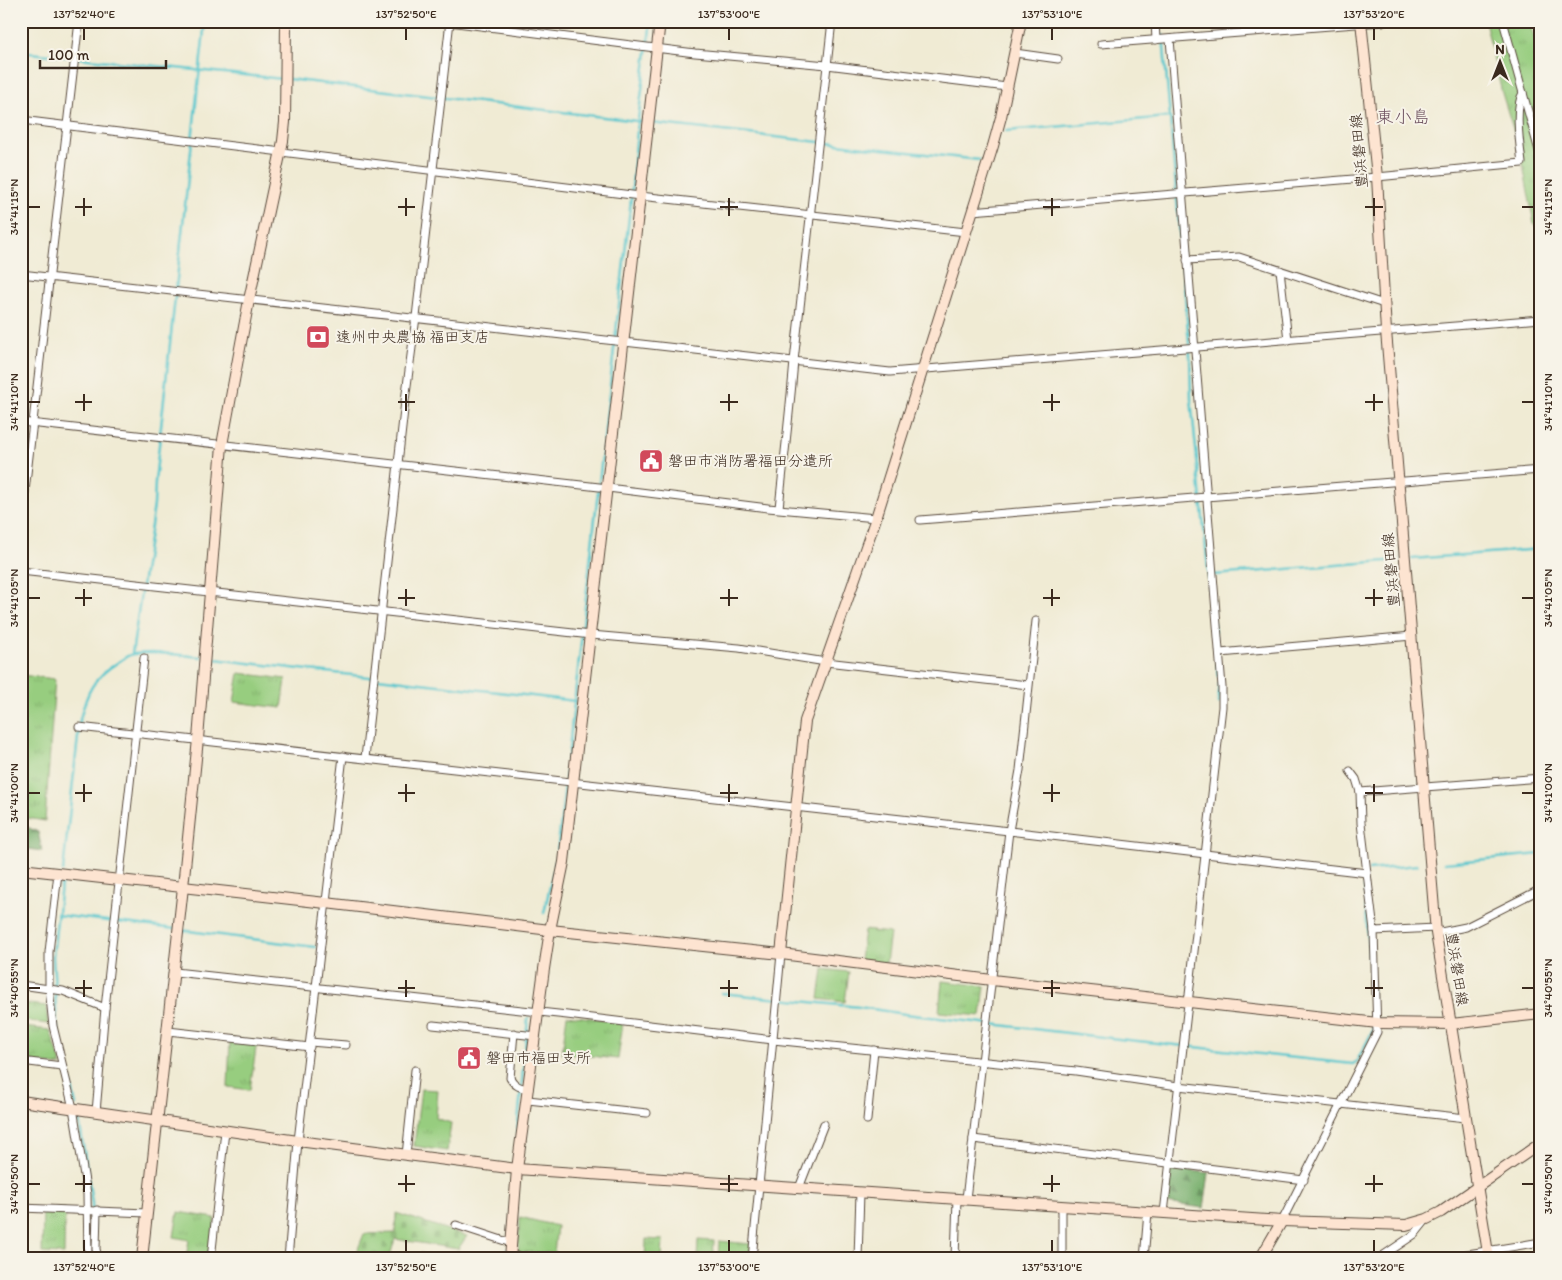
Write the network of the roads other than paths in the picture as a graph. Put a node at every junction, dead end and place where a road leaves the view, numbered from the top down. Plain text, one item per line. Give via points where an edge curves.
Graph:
1 (79, 21) edge
2 (286, 21) edge
3 (441, 21) edge
4 (660, 21) edge
5 (832, 21) edge
6 (1021, 21) edge
7 (1155, 21) edge
8 (1394, 21) edge
9 (1503, 21) edge
10 (450, 22) edge
11 (1361, 23) edge
12 (1168, 39) junction
13 (1157, 40) junction
14 (1101, 44) dead end
15 (658, 47) junction
16 (1015, 53) junction
17 (1058, 59) dead end
18 (828, 65) junction
19 (1008, 87) junction
20 (1523, 93) junction
21 (21, 120) edge
22 (66, 125) junction
23 (280, 152) junction
24 (1541, 158) edge
25 (433, 171) junction
26 (1377, 177) junction
27 (1182, 193) junction
28 (640, 196) junction
29 (972, 211) junction
30 (810, 214) junction
31 (966, 232) junction
32 (1187, 260) junction
33 (1280, 270) junction
34 (21, 274) edge
35 (50, 277) junction
36 (249, 300) junction
37 (1384, 304) junction
38 (416, 317) junction
39 (1541, 319) edge
40 (1386, 332) junction
41 (1288, 340) junction
42 (624, 342) junction
43 (1194, 347) junction
44 (794, 361) junction
45 (922, 370) junction
46 (21, 422) edge
47 (33, 423) junction
48 (222, 445) junction
49 (399, 465) junction
50 (1541, 470) edge
51 (1400, 483) junction
52 (608, 488) junction
53 (1207, 498) junction
54 (779, 508) junction
55 (876, 518) junction
56 (920, 520) dead end
57 (21, 526) edge
58 (21, 570) edge
59 (210, 592) junction
60 (382, 612) junction
61 (1036, 621) dead end
62 (591, 635) junction
63 (1412, 636) junction
64 (1220, 654) junction
65 (144, 658) dead end
66 (826, 662) junction
67 (1028, 684) junction
68 (79, 727) dead end
69 (137, 733) junction
70 (198, 739) junction
71 (343, 756) junction
72 (366, 758) junction
73 (1350, 771) dead end
74 (1541, 778) edge
75 (573, 782) junction
76 (1424, 787) junction
77 (1360, 792) junction
78 (796, 808) junction
79 (1010, 831) junction
80 (1205, 854) junction
81 (21, 869) edge
82 (58, 873) junction
83 (1367, 873) junction
84 (120, 880) junction
85 (183, 887) junction
86 (1541, 889) edge
87 (326, 903) junction
88 (550, 930) junction
89 (1436, 930) junction
90 (1374, 931) junction
91 (781, 954) junction
92 (175, 972) junction
93 (992, 980) junction
94 (21, 985) edge
95 (49, 988) junction
96 (317, 988) junction
97 (1189, 1001) junction
98 (105, 1008) junction
99 (538, 1012) junction
100 (1541, 1014) edge
101 (1378, 1023) junction
102 (1451, 1024) junction
103 (433, 1025) dead end
104 (168, 1031) junction
105 (514, 1033) junction
106 (536, 1036) junction
107 (773, 1040) junction
108 (310, 1045) junction
109 (346, 1045) dead end
110 (874, 1050) junction
111 (21, 1061) edge
112 (982, 1062) junction
113 (62, 1066) junction
114 (415, 1070) dead end
115 (1178, 1086) junction
116 (524, 1088) junction
117 (528, 1100) junction
118 (21, 1101) edge
119 (1340, 1104) junction
120 (73, 1108) junction
121 (96, 1112) junction
122 (647, 1113) dead end
123 (1466, 1118) junction
124 (867, 1120) dead end
125 (158, 1122) junction
126 (824, 1124) dead end
127 (225, 1131) junction
128 (973, 1139) junction
129 (298, 1142) junction
130 (1541, 1143) edge
131 (406, 1155) junction
132 (1170, 1164) junction
133 (517, 1169) junction
134 (1304, 1180) junction
135 (759, 1186) junction
136 (1478, 1186) junction
137 (799, 1188) junction
138 (860, 1192) junction
139 (961, 1198) junction
140 (1062, 1206) junction
141 (21, 1208) edge
142 (88, 1210) junction
143 (97, 1210) junction
144 (1148, 1212) junction
145 (147, 1213) junction
146 (1164, 1213) junction
147 (1427, 1220) junction
148 (1282, 1221) junction
149 (456, 1224) dead end
150 (1541, 1242) edge
151 (511, 1243) junction
152 (1489, 1255) edge
153 (41, 1257) dead end
154 (88, 1257) junction
155 (510, 1257) edge
156 (98, 1258) edge
157 (142, 1259) edge
158 (211, 1259) edge
159 (288, 1259) edge
160 (572, 1259) edge
161 (752, 1259) edge
162 (858, 1259) edge
163 (955, 1259) edge
164 (1062, 1259) edge
165 (1144, 1259) edge
166 (1260, 1259) edge
167 (1378, 1259) edge
168 (1437, 1259) edge

1 - 22 street
2 - 23 street via 284,122
3 - 10 street
4 - 15 street
5 - 18 street
6 - 16 street
7 - 13 street
8 - 11 street
9 - 20 street
10 - 15 street
10 - 25 street
11 - 12 street
11 - 26 street, 豊浜磐田線
12 - 13 street
12 - 27 street
13 - 14 street
15 - 18 street
15 - 28 street
16 - 17 street
16 - 19 street
18 - 19 street
18 - 30 street
19 - 29 street
20 - 24 street
20 - 26 street via 1519,130 1522,163
21 - 22 street
22 - 23 street
22 - 35 street
23 - 25 street
23 - 36 street
25 - 28 street
25 - 38 street
26 - 27 street
26 - 37 street, 豊浜磐田線
27 - 29 street
27 - 32 street
28 - 30 street
28 - 42 street
29 - 31 street
30 - 31 street
30 - 44 street
31 - 45 street
32 - 33 street via 1239,257
32 - 43 street
33 - 37 street
33 - 41 street
34 - 35 street
35 - 36 street
35 - 47 street
36 - 38 street
36 - 48 street
37 - 40 street, 豊浜磐田線
38 - 42 street
38 - 49 street
39 - 40 street
40 - 41 street
40 - 51 street, 豊浜磐田線
41 - 43 street
42 - 44 street
42 - 52 street
43 - 45 street
43 - 53 street
44 - 45 street via 871,371
44 - 54 street
45 - 55 street
46 - 47 street
47 - 48 street
47 - 57 street
48 - 49 street
48 - 59 street
49 - 52 street
49 - 60 street
50 - 51 street
51 - 53 street
51 - 63 street, 豊浜磐田線
52 - 54 street
52 - 62 street
53 - 56 street
53 - 64 street
54 - 55 street
55 - 66 street
58 - 59 street
59 - 60 street
59 - 70 street
60 - 62 street
60 - 72 street
61 - 67 street
62 - 66 street via 739,648
62 - 75 street
63 - 64 street
63 - 76 street, 豊浜磐田線
64 - 80 street via 1222,707
65 - 69 street
66 - 67 street
66 - 78 street via 805,721
67 - 79 street via 1020,770
68 - 69 street
69 - 70 street
69 - 84 street
70 - 71 street
70 - 85 street
71 - 72 street
71 - 87 street
72 - 75 street
73 - 77 street
74 - 76 street
75 - 78 street
75 - 88 street via 564,862
76 - 77 street
76 - 89 street, 豊浜磐田線
77 - 83 street
78 - 79 street
78 - 91 street
79 - 80 street
79 - 93 street
80 - 83 street
80 - 97 street
81 - 82 street
82 - 84 street
82 - 95 street via 49,952
83 - 90 street
84 - 85 street
84 - 98 street
85 - 87 street
85 - 92 street
86 - 89 street via 1466,927
87 - 88 street
87 - 96 street
88 - 91 street
88 - 99 street
89 - 90 street
89 - 102 street, 豊浜磐田線
90 - 101 street
91 - 93 street
91 - 107 street
92 - 96 street
92 - 104 street
93 - 97 street
93 - 112 street
94 - 95 street
95 - 98 street
95 - 113 street
96 - 99 street
96 - 108 street
97 - 101 street
97 - 115 street
98 - 121 street
99 - 106 street
99 - 107 street
100 - 102 street, 豊浜磐田線
101 - 102 street
101 - 119 street via 1377,1032
102 - 123 street
103 - 105 street
104 - 108 street
104 - 125 street
105 - 106 street
105 - 116 street via 510,1078
106 - 116 street
107 - 110 street
107 - 135 street
108 - 109 street
108 - 129 street
110 - 112 street
110 - 124 street
111 - 113 street
112 - 115 street
112 - 128 street
113 - 120 street
114 - 131 street
115 - 119 street
115 - 132 street
116 - 117 street
117 - 122 street
117 - 133 street
118 - 120 street
119 - 123 street
119 - 134 street
120 - 121 street
120 - 142 street
121 - 125 street
123 - 136 street
125 - 127 street
125 - 145 street
126 - 137 street
127 - 129 street
127 - 158 street
128 - 132 street
128 - 139 street
129 - 131 street
129 - 159 street
130 - 136 street
131 - 133 street
132 - 134 street
132 - 146 street
133 - 135 street
133 - 151 street
134 - 148 street
135 - 137 street
135 - 161 street
136 - 147 street
136 - 152 street
137 - 138 street
138 - 139 street
138 - 162 street
139 - 140 street
139 - 163 street
140 - 144 street
140 - 164 street
141 - 142 street
142 - 143 street
142 - 154 street
143 - 145 street
143 - 156 street
144 - 146 street
144 - 165 street
145 - 157 street
146 - 148 street
147 - 148 street via 1406,1225
147 - 167 street via 1415,1234
148 - 166 street
149 - 151 street
150 - 152 street
151 - 155 street
152 - 168 street
153 - 154 street
154 - 156 street
155 - 160 street

